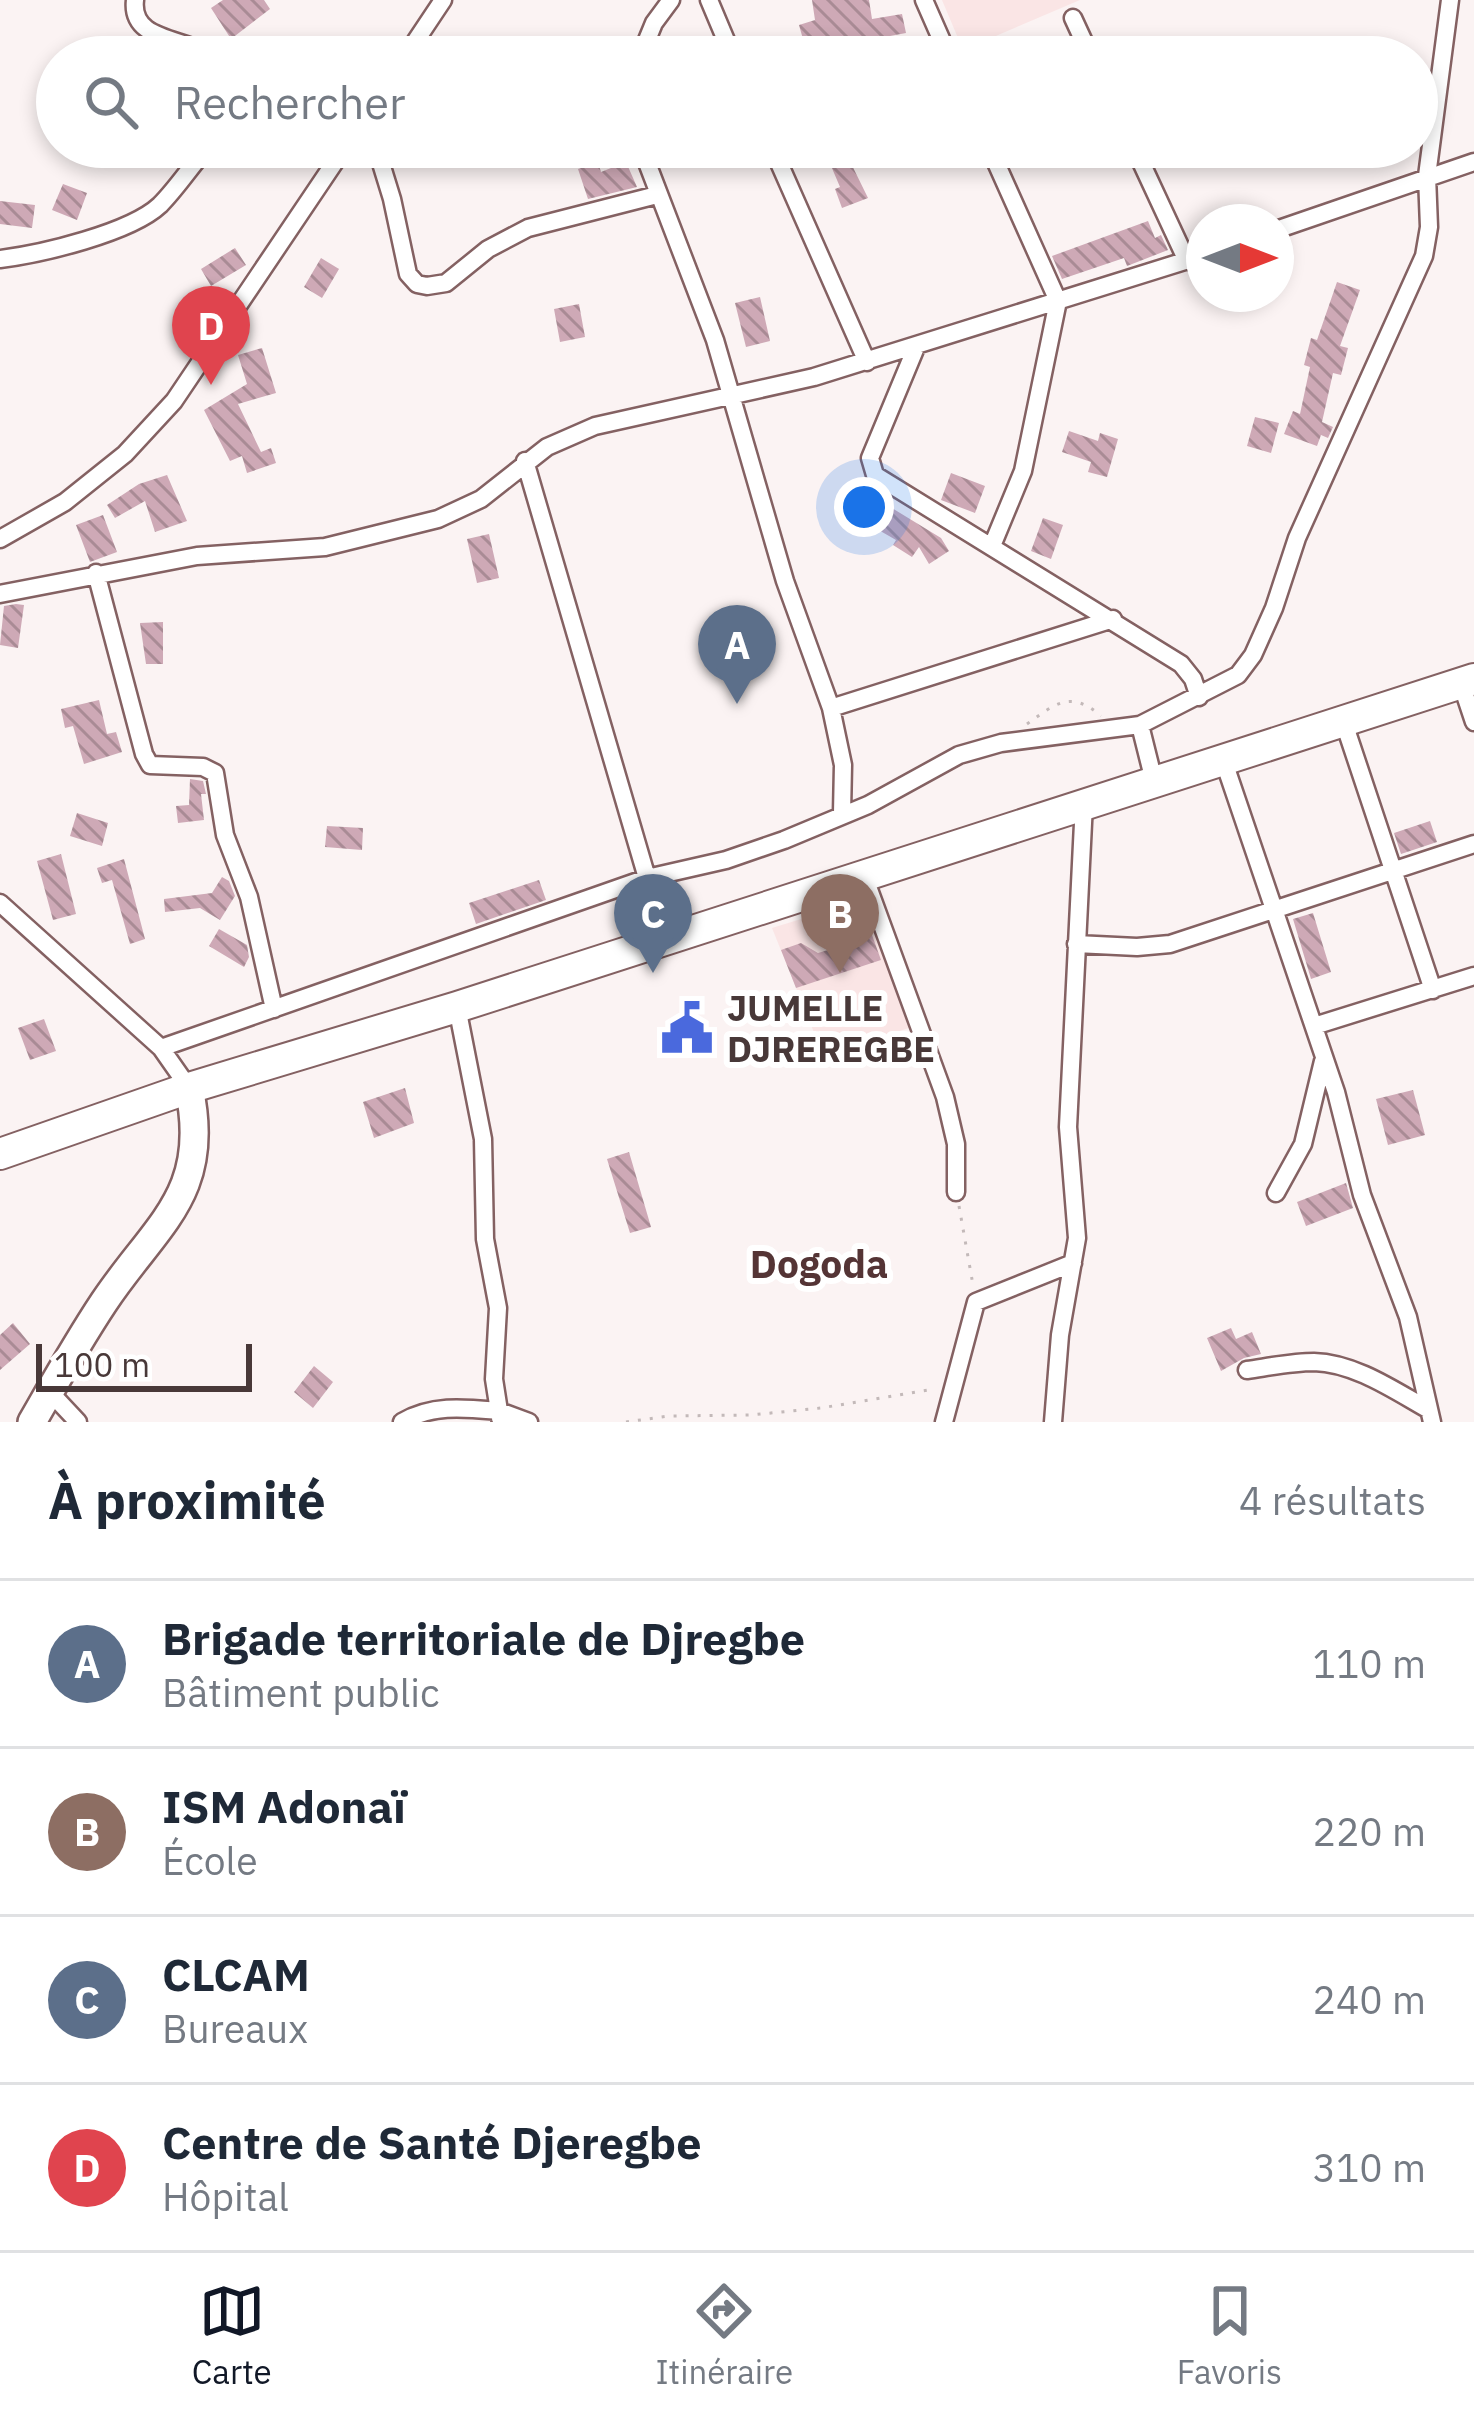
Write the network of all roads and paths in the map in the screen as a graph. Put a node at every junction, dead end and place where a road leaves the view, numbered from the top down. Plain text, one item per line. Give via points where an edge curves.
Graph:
1 (135, 0) edge
2 (443, 0) edge
3 (671, 0) edge
4 (709, 0) edge
5 (924, 0) edge
6 (1450, 0) edge
7 (1073, 18) dead end
8 (165, 36) edge
9 (419, 36) edge
10 (649, 36) edge
11 (725, 36) edge
12 (940, 36) edge
13 (1081, 36) edge
14 (1438, 92) edge
15 (1474, 162) edge
16 (189, 168) edge
17 (329, 168) edge
18 (382, 168) edge
19 (648, 168) edge
20 (781, 168) edge
21 (998, 168) edge
22 (1145, 168) edge
23 (1428, 168) edge
24 (1427, 176) junction
25 (657, 195) junction
26 (1294, 224) edge
27 (1186, 240) edge
28 (0, 260) edge
29 (1186, 261) edge
30 (1058, 301) junction
31 (917, 345) junction
32 (867, 362) junction
33 (730, 395) junction
34 (525, 461) junction
35 (1, 535) edge
36 (992, 546) junction
37 (96, 573) junction
38 (0, 594) edge
39 (1113, 619) junction
40 (1468, 681) edge
41 (1199, 697) junction
42 (831, 708) junction
43 (1343, 720) junction
44 (1474, 722) edge
45 (1140, 725) junction
46 (1116, 729) junction
47 (1001, 743) junction
48 (1223, 759) junction
49 (1154, 781) junction
50 (1084, 803) junction
51 (842, 813) junction
52 (1474, 844) edge
53 (1393, 870) junction
54 (863, 873) junction
55 (647, 878) junction
56 (0, 903) edge
57 (1274, 908) junction
58 (1076, 944) junction
59 (1474, 976) edge
60 (1433, 990) junction
61 (457, 1007) junction
62 (274, 1009) junction
63 (1314, 1026) junction
64 (161, 1048) junction
65 (1324, 1054) junction
66 (189, 1088) junction
67 (0, 1154) edge
68 (956, 1192) joint
69 (1276, 1193) dead end
70 (1073, 1263) junction
71 (976, 1302) junction
72 (1421, 1367) junction
73 (1246, 1370) dead end
74 (1383, 1384) junction
75 (950, 1388) junction
76 (50, 1391) junction
77 (1431, 1416) edge
78 (500, 1417) edge
79 (32, 1422) edge
80 (78, 1422) edge
81 (402, 1422) edge
82 (529, 1422) edge
83 (626, 1422) edge
84 (944, 1422) edge
85 (1053, 1422) edge

1 - 8 street via 134,16 146,31
2 - 9 street
3 - 10 street
4 - 11 street
5 - 12 street
6 - 14 street
7 - 13 street
15 - 24 street
16 - 28 street via 148,214
17 - 35 street via 174,400 64,502
18 - 25 street via 408,274 428,286 446,283 528,228
19 - 25 street
20 - 32 street
21 - 30 street
22 - 27 street
23 - 24 street
24 - 26 street
24 - 41 street via 1424,256 1297,538 1268,624 1238,676
25 - 33 street
29 - 30 street
30 - 31 street
30 - 36 street via 1023,471
31 - 32 street
31 - 36 street via 871,469
32 - 33 street
33 - 34 street via 595,426
33 - 42 street
34 - 37 street via 467,507 374,537
34 - 55 street
36 - 39 street
37 - 38 street
37 - 62 street via 150,765 215,773
39 - 41 street via 1181,664
39 - 42 street
40 - 43 highway
40 - 44 street
41 - 45 street
42 - 51 street via 843,764
43 - 48 highway
43 - 53 street
45 - 46 street
45 - 49 street
46 - 47 street
46 - 47 path via 1075,700
47 - 51 street
48 - 49 highway
48 - 57 street
49 - 50 highway
50 - 54 highway
50 - 58 street
51 - 55 street via 726,860
52 - 53 street
53 - 57 street
53 - 60 street
54 - 61 highway
54 - 68 street via 945,1097
55 - 62 street
56 - 64 street
57 - 58 street via 1170,944
57 - 63 street
58 - 70 street via 1068,1127
59 - 60 street
60 - 63 street
61 - 66 highway
61 - 78 street via 483,1139
62 - 64 street
63 - 65 street
64 - 66 street
65 - 69 street via 1303,1144
65 - 72 street
66 - 67 highway
66 - 76 main road via 196,1123 187,1184
68 - 71 path
70 - 71 street
70 - 85 street
71 - 75 street
72 - 74 street
72 - 77 street
73 - 74 street via 1313,1362
74 - 77 street
75 - 83 path via 820,1408
75 - 84 street
76 - 79 main road
76 - 80 street
78 - 81 street via 450,1406
78 - 82 street

